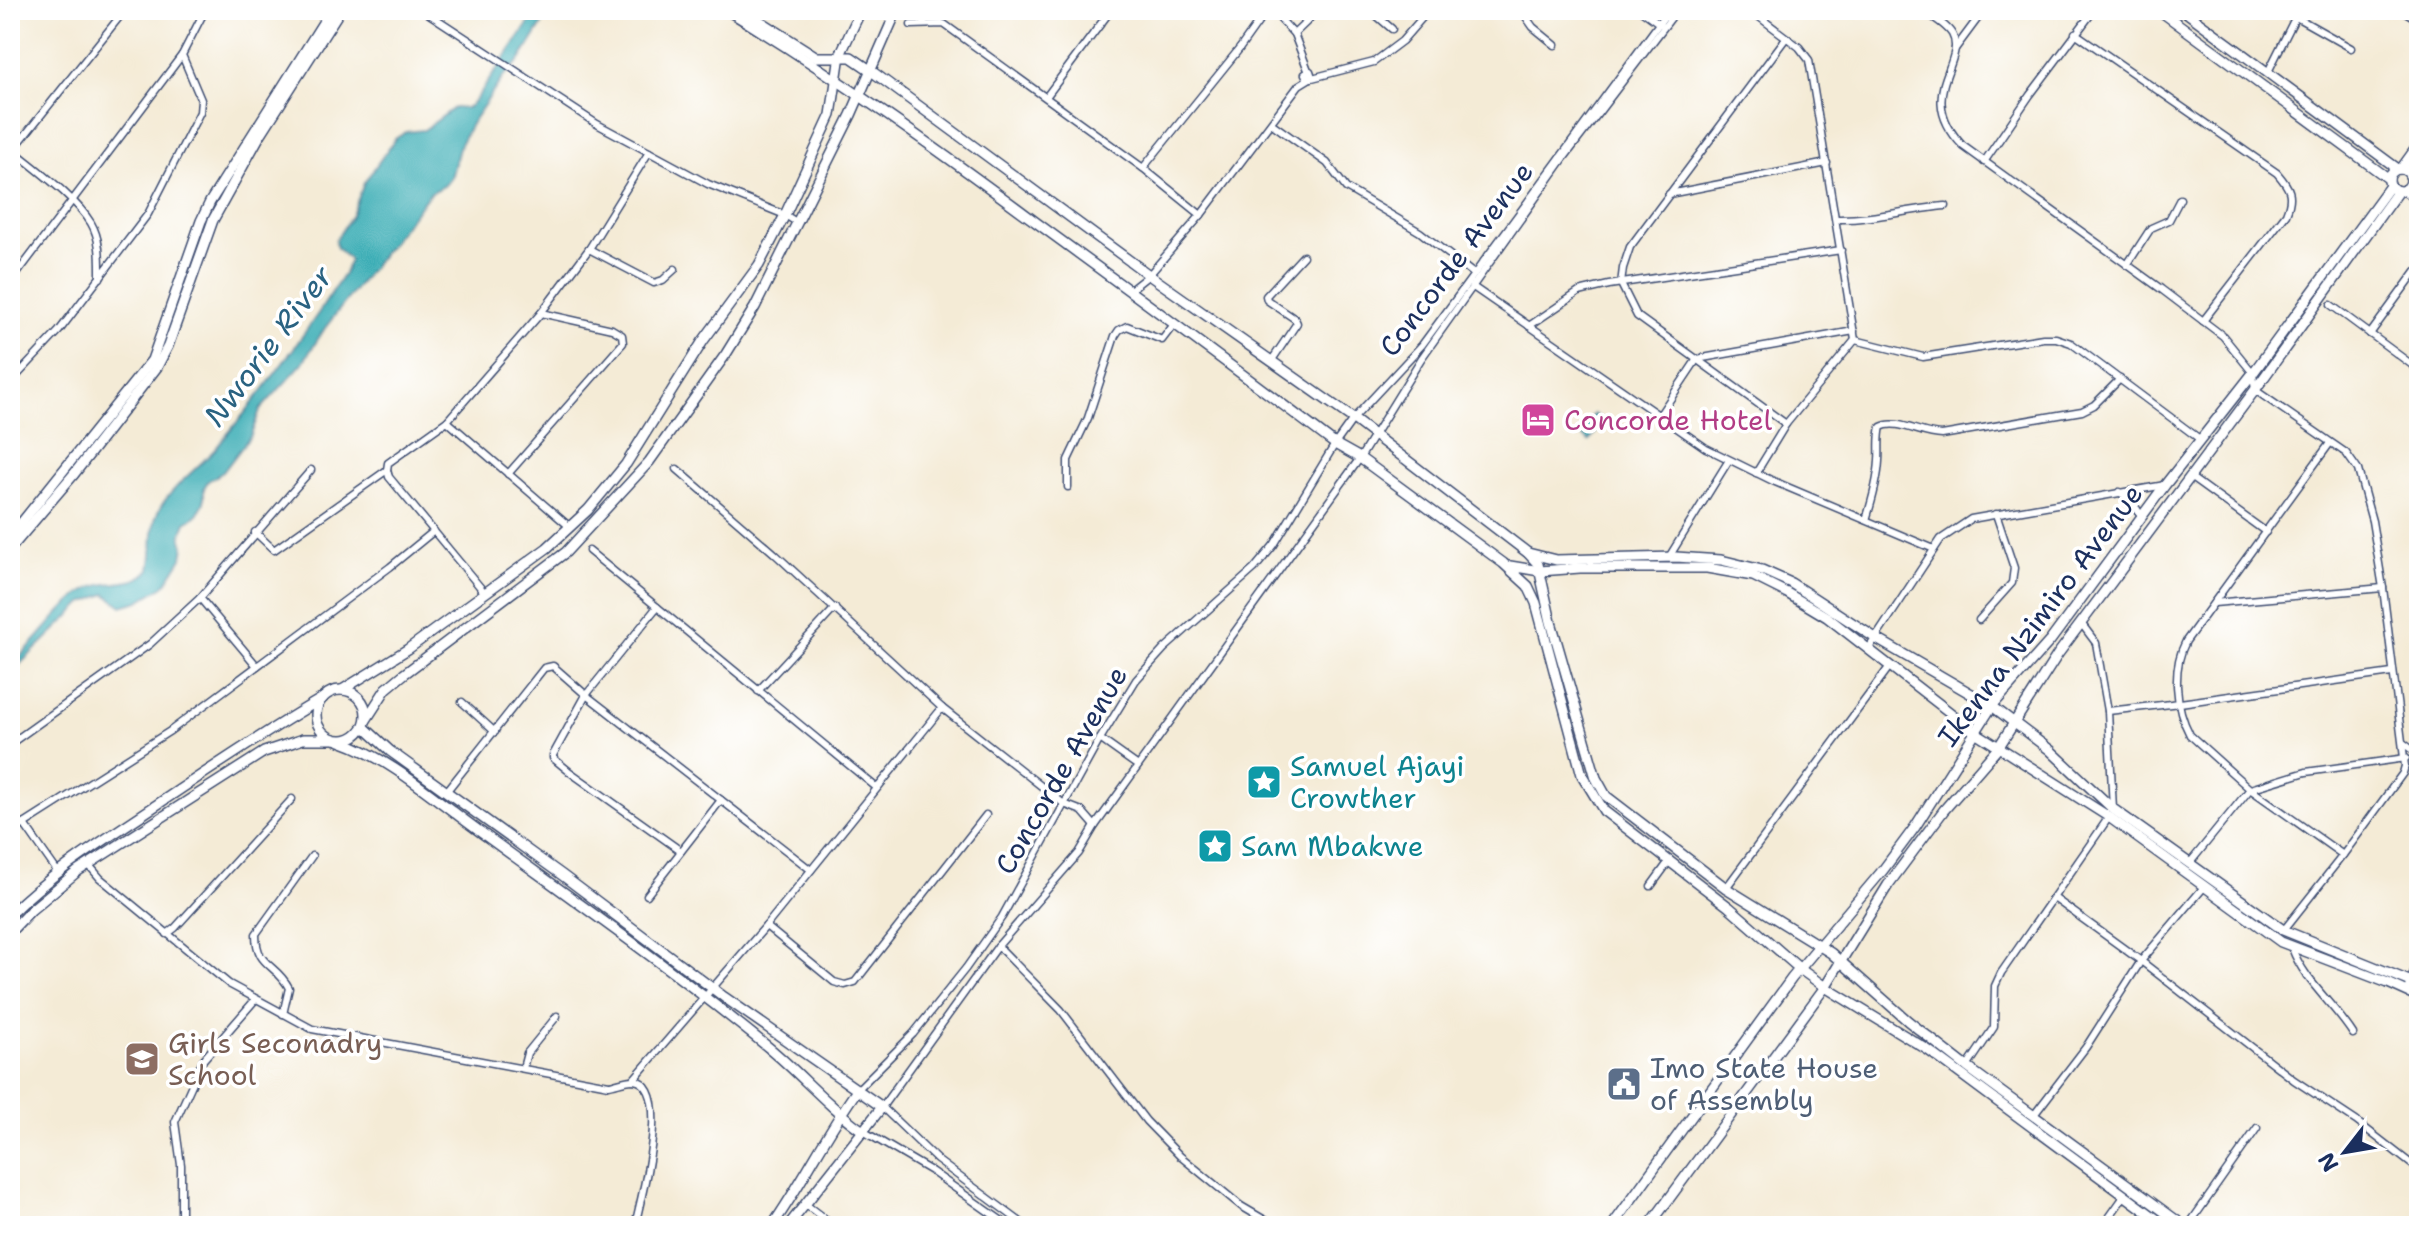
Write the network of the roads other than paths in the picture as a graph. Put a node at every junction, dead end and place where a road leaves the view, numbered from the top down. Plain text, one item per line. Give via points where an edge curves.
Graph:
1 (125, 10) edge
2 (191, 10) edge
3 (331, 10) edge
4 (340, 10) edge
5 (423, 10) edge
6 (727, 10) edge
7 (743, 10) edge
8 (764, 10) edge
9 (861, 10) edge
10 (897, 10) edge
11 (1111, 10) edge
12 (1270, 10) edge
13 (1319, 10) edge
14 (1370, 10) edge
15 (1429, 10) edge
16 (1521, 10) edge
17 (1641, 10) edge
18 (1669, 10) edge
19 (1677, 10) edge
20 (1750, 10) edge
21 (1922, 10) edge
22 (1984, 10) edge
23 (2094, 10) edge
24 (2159, 10) edge
25 (2183, 10) edge
26 (2402, 10) edge
27 (204, 13) edge
28 (2298, 14) edge
29 (2419, 20) edge
30 (762, 21) junction
31 (1660, 24) junction
32 (911, 25) dead end
33 (1392, 29) dead end
34 (2075, 33) junction
35 (1294, 34) junction
36 (1786, 38) junction
37 (1555, 45) dead end
38 (2351, 48) dead end
39 (1955, 49) junction
40 (182, 55) junction
41 (840, 55) junction
42 (870, 70) junction
43 (2268, 72) junction
44 (1308, 75) junction
45 (835, 77) junction
46 (859, 94) junction
47 (1046, 97) junction
48 (1271, 123) junction
49 (2419, 144) edge
50 (12, 152) edge
51 (649, 152) junction
52 (1984, 162) junction
53 (1827, 163) junction
54 (2419, 165) edge
55 (1143, 168) junction
56 (2400, 169) junction
57 (2413, 181) edge
58 (2395, 186) junction
59 (1669, 194) junction
60 (2180, 199) dead end
61 (2419, 201) edge
62 (72, 202) junction
63 (1946, 206) dead end
64 (785, 215) junction
65 (1201, 215) junction
66 (1836, 219) junction
67 (798, 223) junction
68 (589, 249) junction
69 (1841, 250) junction
70 (1303, 256) dead end
71 (2127, 265) junction
72 (675, 269) dead end
73 (2416, 271) dead end
74 (1474, 274) junction
75 (1149, 275) junction
76 (100, 278) junction
77 (10, 283) edge
78 (1621, 284) junction
79 (1473, 287) junction
80 (1130, 290) junction
81 (2331, 305) dead end
82 (541, 313) junction
83 (2203, 321) junction
84 (1175, 323) junction
85 (1529, 326) junction
86 (1854, 331) junction
87 (2370, 334) junction
88 (1855, 340) junction
89 (1697, 359) junction
90 (1272, 360) junction
91 (2419, 370) edge
92 (2253, 373) junction
93 (2120, 379) junction
94 (10, 383) edge
95 (2255, 390) junction
96 (1659, 416) junction
97 (1353, 419) junction
98 (447, 421) junction
99 (1786, 424) junction
100 (1374, 436) junction
101 (2201, 440) junction
102 (2330, 443) junction
103 (1335, 444) junction
104 (1360, 458) junction
105 (1729, 460) junction
106 (677, 469) dead end
107 (311, 470) dead end
108 (387, 470) junction
109 (1756, 473) junction
110 (508, 474) junction
111 (2190, 477) junction
112 (2165, 485) junction
113 (1068, 487) dead end
114 (2119, 492) junction
115 (1996, 514) junction
116 (2142, 517) junction
117 (1866, 520) junction
118 (570, 527) junction
119 (434, 531) junction
120 (255, 532) junction
121 (2266, 532) junction
122 (10, 537) edge
123 (10, 549) edge
124 (1934, 549) junction
125 (589, 551) dead end
126 (1528, 553) junction
127 (1669, 557) junction
128 (1503, 563) junction
129 (1540, 571) junction
130 (2383, 588) junction
131 (485, 593) junction
132 (200, 598) junction
133 (2214, 603) junction
134 (657, 607) junction
135 (835, 608) junction
136 (1979, 620) dead end
137 (2081, 622) junction
138 (1877, 639) junction
139 (1869, 648) junction
140 (1891, 665) junction
141 (257, 666) junction
142 (2392, 673) junction
143 (342, 690) junction
144 (758, 691) junction
145 (586, 695) junction
146 (323, 698) junction
147 (462, 702) dead end
148 (2180, 703) junction
149 (1992, 706) junction
150 (942, 708) junction
151 (2108, 711) junction
152 (365, 723) junction
153 (2015, 723) junction
154 (495, 732) junction
155 (1975, 732) junction
156 (1100, 739) junction
157 (336, 740) junction
158 (2403, 743) junction
159 (10, 744) edge
160 (1998, 748) junction
161 (2419, 755) edge
162 (2406, 758) junction
163 (1138, 766) junction
164 (877, 788) junction
165 (2250, 789) junction
166 (446, 792) junction
167 (292, 799) dead end
168 (1602, 799) junction
169 (721, 800) junction
170 (1064, 804) junction
171 (2111, 813) junction
172 (986, 815) dead end
173 (24, 824) junction
174 (1095, 826) junction
175 (10, 833) edge
176 (681, 851) junction
177 (82, 853) junction
178 (2343, 855) junction
179 (312, 856) dead end
180 (1670, 860) junction
181 (89, 864) junction
182 (2189, 864) junction
183 (811, 870) junction
184 (57, 871) junction
185 (1651, 886) dead end
186 (2204, 887) junction
187 (1726, 888) junction
188 (647, 895) dead end
189 (2054, 898) junction
190 (10, 914) edge
191 (766, 926) junction
192 (10, 932) edge
193 (167, 934) junction
194 (2280, 934) junction
195 (1818, 944) junction
196 (998, 946) junction
197 (2292, 948) junction
198 (2419, 955) edge
199 (1842, 961) junction
200 (2141, 961) junction
201 (1800, 969) junction
202 (2415, 983) edge
203 (1825, 987) junction
204 (712, 988) junction
205 (2408, 991) junction
206 (702, 996) junction
207 (2419, 997) edge
208 (255, 1000) junction
209 (283, 1014) junction
210 (557, 1016) dead end
211 (2353, 1034) dead end
212 (1967, 1067) junction
213 (523, 1068) junction
214 (633, 1080) junction
215 (858, 1089) junction
216 (882, 1107) junction
217 (839, 1115) junction
218 (2034, 1115) junction
219 (2257, 1128) dead end
220 (863, 1131) junction
221 (2419, 1170) edge
222 (2125, 1195) junction
223 (805, 1204) junction
224 (181, 1226) edge
225 (635, 1226) edge
226 (772, 1226) edge
227 (788, 1226) edge
228 (834, 1226) edge
229 (1009, 1226) edge
230 (1026, 1226) edge
231 (1275, 1226) edge
232 (1612, 1226) edge
233 (1649, 1226) edge
234 (2103, 1226) edge
235 (2166, 1226) edge
236 (2186, 1226) edge

1 - 50 street
2 - 27 street
3 - 122 street via 210,202 152,360
4 - 123 street via 224,197 157,367
5 - 51 street
6 - 45 street
7 - 30 street
8 - 30 street
9 - 41 street
10 - 42 street
11 - 47 street
12 - 35 street
12 - 55 street
13 - 35 street
14 - 33 street
15 - 44 street via 1374,62
16 - 37 street
17 - 31 street
18 - 31 street, Concorde Avenue
19 - 79 street, Concorde Avenue
20 - 36 street
21 - 39 street via 1952,34
22 - 39 street
23 - 34 street
24 - 58 street
25 - 43 street
26 - 29 street
27 - 40 street
28 - 38 street
28 - 43 street
30 - 41 street via 817,57
31 - 74 street, Concorde Avenue
32 - 47 street via 944,24
34 - 52 street
34 - 83 street via 2266,164 2290,187 2292,201 2286,214
35 - 44 street
36 - 53 street via 1809,60
36 - 59 street
39 - 52 street via 1940,100 1945,123
40 - 62 street
40 - 76 street via 201,100 200,112 148,214
41 - 42 street
41 - 45 street
42 - 46 street
42 - 75 street
43 - 56 street
44 - 48 street
45 - 46 street
45 - 64 street via 831,115
46 - 67 street
46 - 80 street
47 - 55 street
48 - 65 street
48 - 74 street via 1327,163 1346,188 1420,232
49 - 56 street
50 - 62 street
51 - 64 street via 708,184
51 - 68 street
52 - 71 street
53 - 59 street
53 - 66 street
54 - 57 street
55 - 65 street
56 - 57 street
56 - 58 street via 2390,173
57 - 58 street
58 - 61 street
58 - 92 street, Ikenna Nzimiro Avenue
58 - 95 street, Ikenna Nzimiro Avenue
59 - 78 street via 1630,247
60 - 71 street via 2169,220 2151,228
62 - 76 street via 91,223
62 - 77 street
63 - 66 street
64 - 67 street
64 - 118 street via 759,265 703,341 626,464
65 - 75 street
66 - 69 street
67 - 152 street via 726,354 649,462 566,552 386,689
68 - 72 street via 654,283
68 - 82 street
69 - 78 street
69 - 86 street
70 - 90 street via 1266,296 1297,323
71 - 83 street
73 - 87 street
74 - 97 street, Concorde Avenue via 1422,345
75 - 80 street
75 - 90 street
76 - 94 street
78 - 85 street via 1579,292
78 - 89 street via 1637,316
79 - 85 street
79 - 100 street, Concorde Avenue
80 - 84 street
81 - 87 street
82 - 98 street
82 - 110 street via 612,329 622,335 623,343
83 - 92 street via 2223,336
84 - 103 street
84 - 113 street via 1162,340 1127,326 1115,336 1068,460
85 - 96 street
86 - 88 street
86 - 89 street
87 - 91 street
88 - 93 street via 1923,357 2056,338
88 - 99 street
89 - 96 street
89 - 99 street
90 - 97 street
92 - 95 street
92 - 101 street, Ikenna Nzimiro Avenue
93 - 101 street
93 - 117 street via 2094,405 2065,415 1942,435 1886,424 1879,434 1880,460
95 - 102 street
95 - 111 street, Ikenna Nzimiro Avenue
96 - 105 street
97 - 100 street
97 - 103 street, Concorde Avenue
98 - 108 street via 388,463
98 - 110 street
99 - 109 street
100 - 104 street, Concorde Avenue
100 - 126 street
101 - 112 street, Ikenna Nzimiro Avenue
102 - 121 street
102 - 130 street via 2358,470
103 - 104 street
103 - 156 street, Concorde Avenue via 1274,545 1146,667
104 - 128 street
104 - 163 street, Concorde Avenue
105 - 109 street
105 - 127 street
106 - 135 street
107 - 120 street
108 - 119 street
108 - 120 street via 274,550
109 - 117 street
110 - 118 street
111 - 121 street
111 - 137 street, Ikenna Nzimiro Avenue
112 - 114 street
112 - 116 street, Ikenna Nzimiro Avenue
114 - 115 street
114 - 116 street
115 - 124 street via 1971,519
115 - 136 street via 2014,568 2012,583
116 - 149 street, Ikenna Nzimiro Avenue via 2050,641
117 - 124 street
118 - 131 street
119 - 131 street
119 - 141 street
120 - 132 street
121 - 133 street
124 - 138 street
125 - 134 street
126 - 127 street via 1556,560
126 - 129 street
127 - 138 street via 1721,560 1762,570
128 - 129 street
128 - 168 street via 1528,586 1536,603 1582,775
129 - 139 street via 1707,568 1751,576 1787,593
129 - 168 street
130 - 133 street
130 - 142 street
131 - 143 street
132 - 141 street
132 - 159 street via 150,644
133 - 148 street via 2179,654
134 - 144 street
134 - 145 street
135 - 144 street
135 - 150 street
137 - 151 street via 2096,643
137 - 153 street, Ikenna Nzimiro Avenue
138 - 139 street
138 - 149 street
139 - 140 street
140 - 155 street
140 - 187 street
141 - 173 street via 159,739
142 - 148 street
142 - 158 street
143 - 146 street
143 - 152 street via 361,699
144 - 164 street
145 - 154 street via 553,666 544,668
145 - 169 street
145 - 176 street via 553,758
146 - 157 street via 316,718 321,731
146 - 177 street
147 - 154 street
148 - 151 street
148 - 165 street via 2190,735
149 - 153 street
149 - 155 street, Ikenna Nzimiro Avenue
150 - 164 street
150 - 170 street
151 - 171 street
152 - 157 street via 354,737
152 - 166 street via 390,751
153 - 160 street, Ikenna Nzimiro Avenue
153 - 171 street via 2050,750
154 - 166 street
155 - 160 street
155 - 195 street, Ikenna Nzimiro Avenue via 1899,849
156 - 163 street
156 - 170 street, Concorde Avenue
157 - 181 street via 303,739 264,752
157 - 206 street via 391,767
158 - 161 street
158 - 162 street
160 - 171 street
160 - 199 street, Ikenna Nzimiro Avenue via 1888,885
162 - 165 street via 2306,772
162 - 178 street via 2403,773
163 - 174 street, Concorde Avenue
164 - 183 street
165 - 178 street
165 - 182 street
166 - 204 street
167 - 193 street
168 - 180 street via 1622,826
168 - 187 street
169 - 176 street
169 - 183 street
170 - 174 street via 1082,811
170 - 215 street, Concorde Avenue via 1002,917 966,968 913,1034
171 - 182 street
171 - 186 street
171 - 189 street
172 - 191 street via 855,982 834,982
173 - 175 street
173 - 184 street
174 - 196 street, Concorde Avenue via 1079,853
176 - 188 street
177 - 181 street
177 - 184 street
178 - 194 street
179 - 209 street via 256,934 260,958 289,988
180 - 185 street
180 - 201 street
181 - 192 street
181 - 193 street
182 - 194 street
183 - 191 street
184 - 190 street
186 - 194 street
186 - 200 street
187 - 195 street
189 - 200 street
189 - 212 street via 2001,973 1995,986 1994,1027
191 - 204 street
193 - 208 street
194 - 197 street
194 - 202 street
195 - 199 street
195 - 201 street, Ikenna Nzimiro Avenue
196 - 216 street, Concorde Avenue
196 - 231 street via 1061,1010 1146,1121 1180,1156 1241,1206
197 - 205 street
197 - 211 street via 2305,975
198 - 202 street
199 - 203 street, Ikenna Nzimiro Avenue
199 - 212 street
200 - 218 street
200 - 221 street
201 - 203 street
201 - 232 street, Ikenna Nzimiro Avenue
202 - 205 street
203 - 222 street via 1928,1050
203 - 233 street, Ikenna Nzimiro Avenue
204 - 206 street
204 - 215 street
205 - 207 street
206 - 214 street
206 - 217 street via 770,1049
208 - 209 street
208 - 224 street via 203,1060 175,1122
209 - 213 street via 312,1029
210 - 213 street via 527,1053
212 - 218 street
213 - 214 street via 609,1085
214 - 225 street via 650,1091 654,1119
215 - 216 street
215 - 217 street, Concorde Avenue
216 - 220 street, Concorde Avenue
216 - 230 street via 928,1153
217 - 220 street
217 - 226 street, Concorde Avenue
218 - 236 street
219 - 236 street
220 - 223 street, Concorde Avenue
220 - 229 street
222 - 234 street
222 - 235 street
223 - 227 street, Concorde Avenue
223 - 228 street

